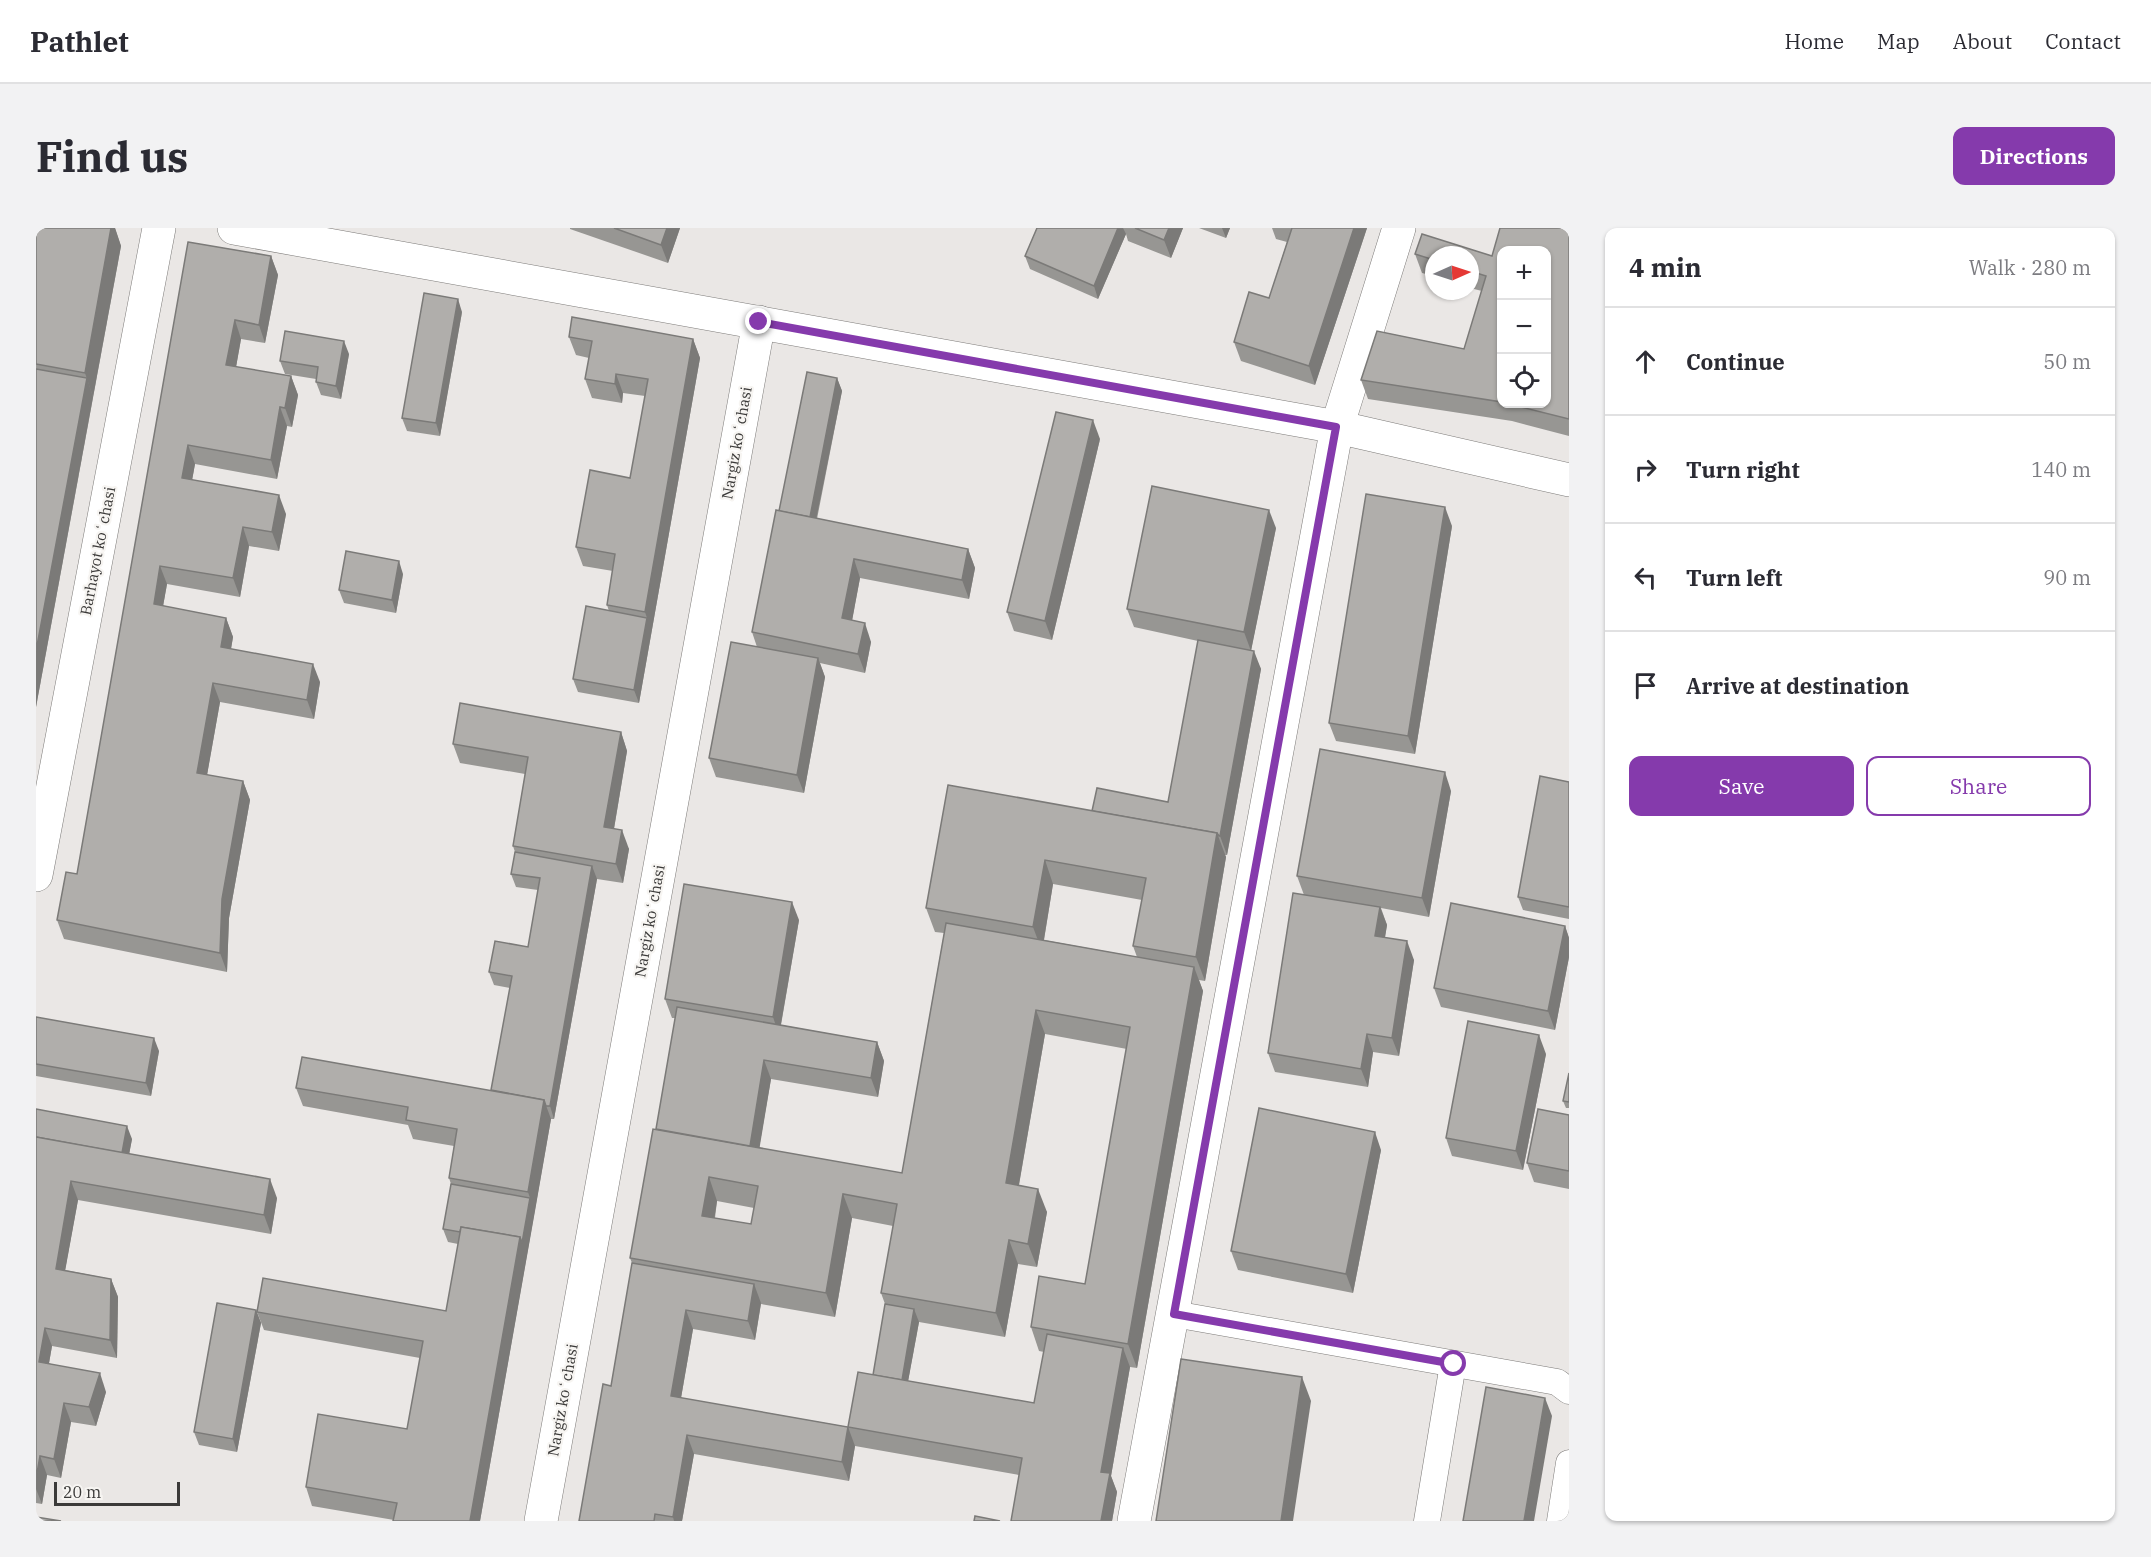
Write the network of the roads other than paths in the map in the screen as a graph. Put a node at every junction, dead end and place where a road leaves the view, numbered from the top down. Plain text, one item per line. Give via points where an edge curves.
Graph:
1 (159, 228) edge
2 (234, 228) edge
3 (1399, 228) edge
4 (759, 322) junction
5 (1336, 427) junction
6 (1569, 480) edge
7 (36, 875) edge
8 (1174, 1314) junction
9 (1454, 1364) junction
10 (1569, 1391) edge
11 (1569, 1464) edge
12 (541, 1521) edge
13 (1134, 1521) edge
14 (1427, 1521) edge
15 (1560, 1521) edge

1 - 7 street, Barhayot koʻchasi
2 - 4 street
3 - 5 street
4 - 5 street
4 - 12 street, Nargiz koʻchasi
5 - 6 street
5 - 8 street
8 - 9 lane
8 - 13 street
9 - 10 lane via 1557,1382
9 - 14 lane
11 - 15 lane

